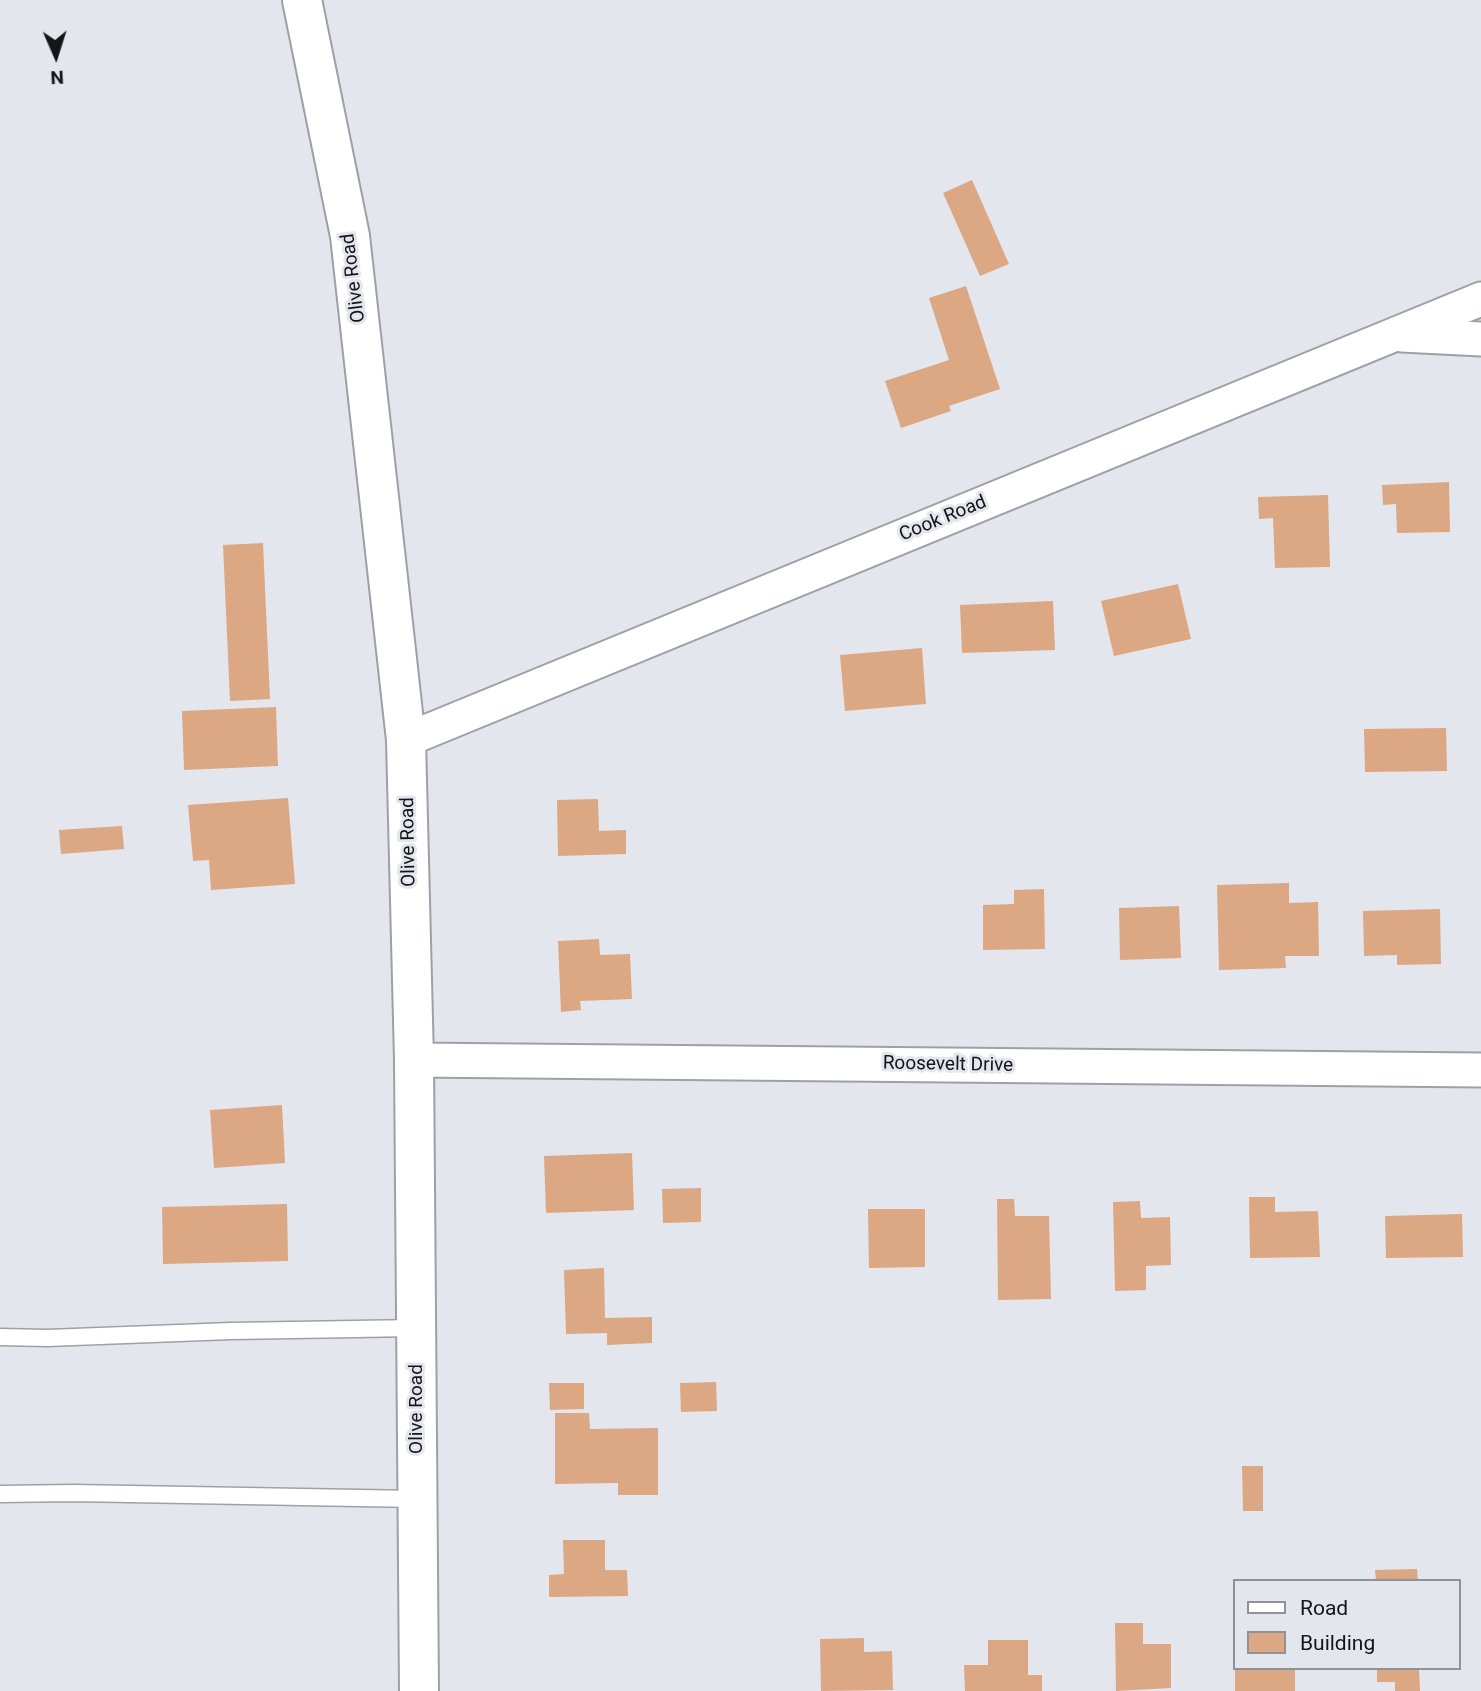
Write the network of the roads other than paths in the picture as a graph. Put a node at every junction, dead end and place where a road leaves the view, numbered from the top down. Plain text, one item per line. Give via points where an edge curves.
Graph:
1 (302, 0) edge
2 (1481, 299) edge
3 (1392, 335) junction
4 (1481, 339) edge
5 (406, 740) junction
6 (414, 1060) junction
7 (1481, 1070) edge
8 (416, 1328) junction
9 (0, 1337) edge
10 (0, 1494) edge
11 (417, 1499) junction
12 (419, 1691) edge

1 - 5 street, Olive Road via 350,236
2 - 3 street, Cook Road
3 - 4 street
3 - 5 street, Cook Road
5 - 6 street, Olive Road
6 - 7 street, Roosevelt Drive
6 - 8 street, Olive Road
8 - 9 lane
8 - 11 street, Olive Road
10 - 11 lane
11 - 12 street, Olive Road

